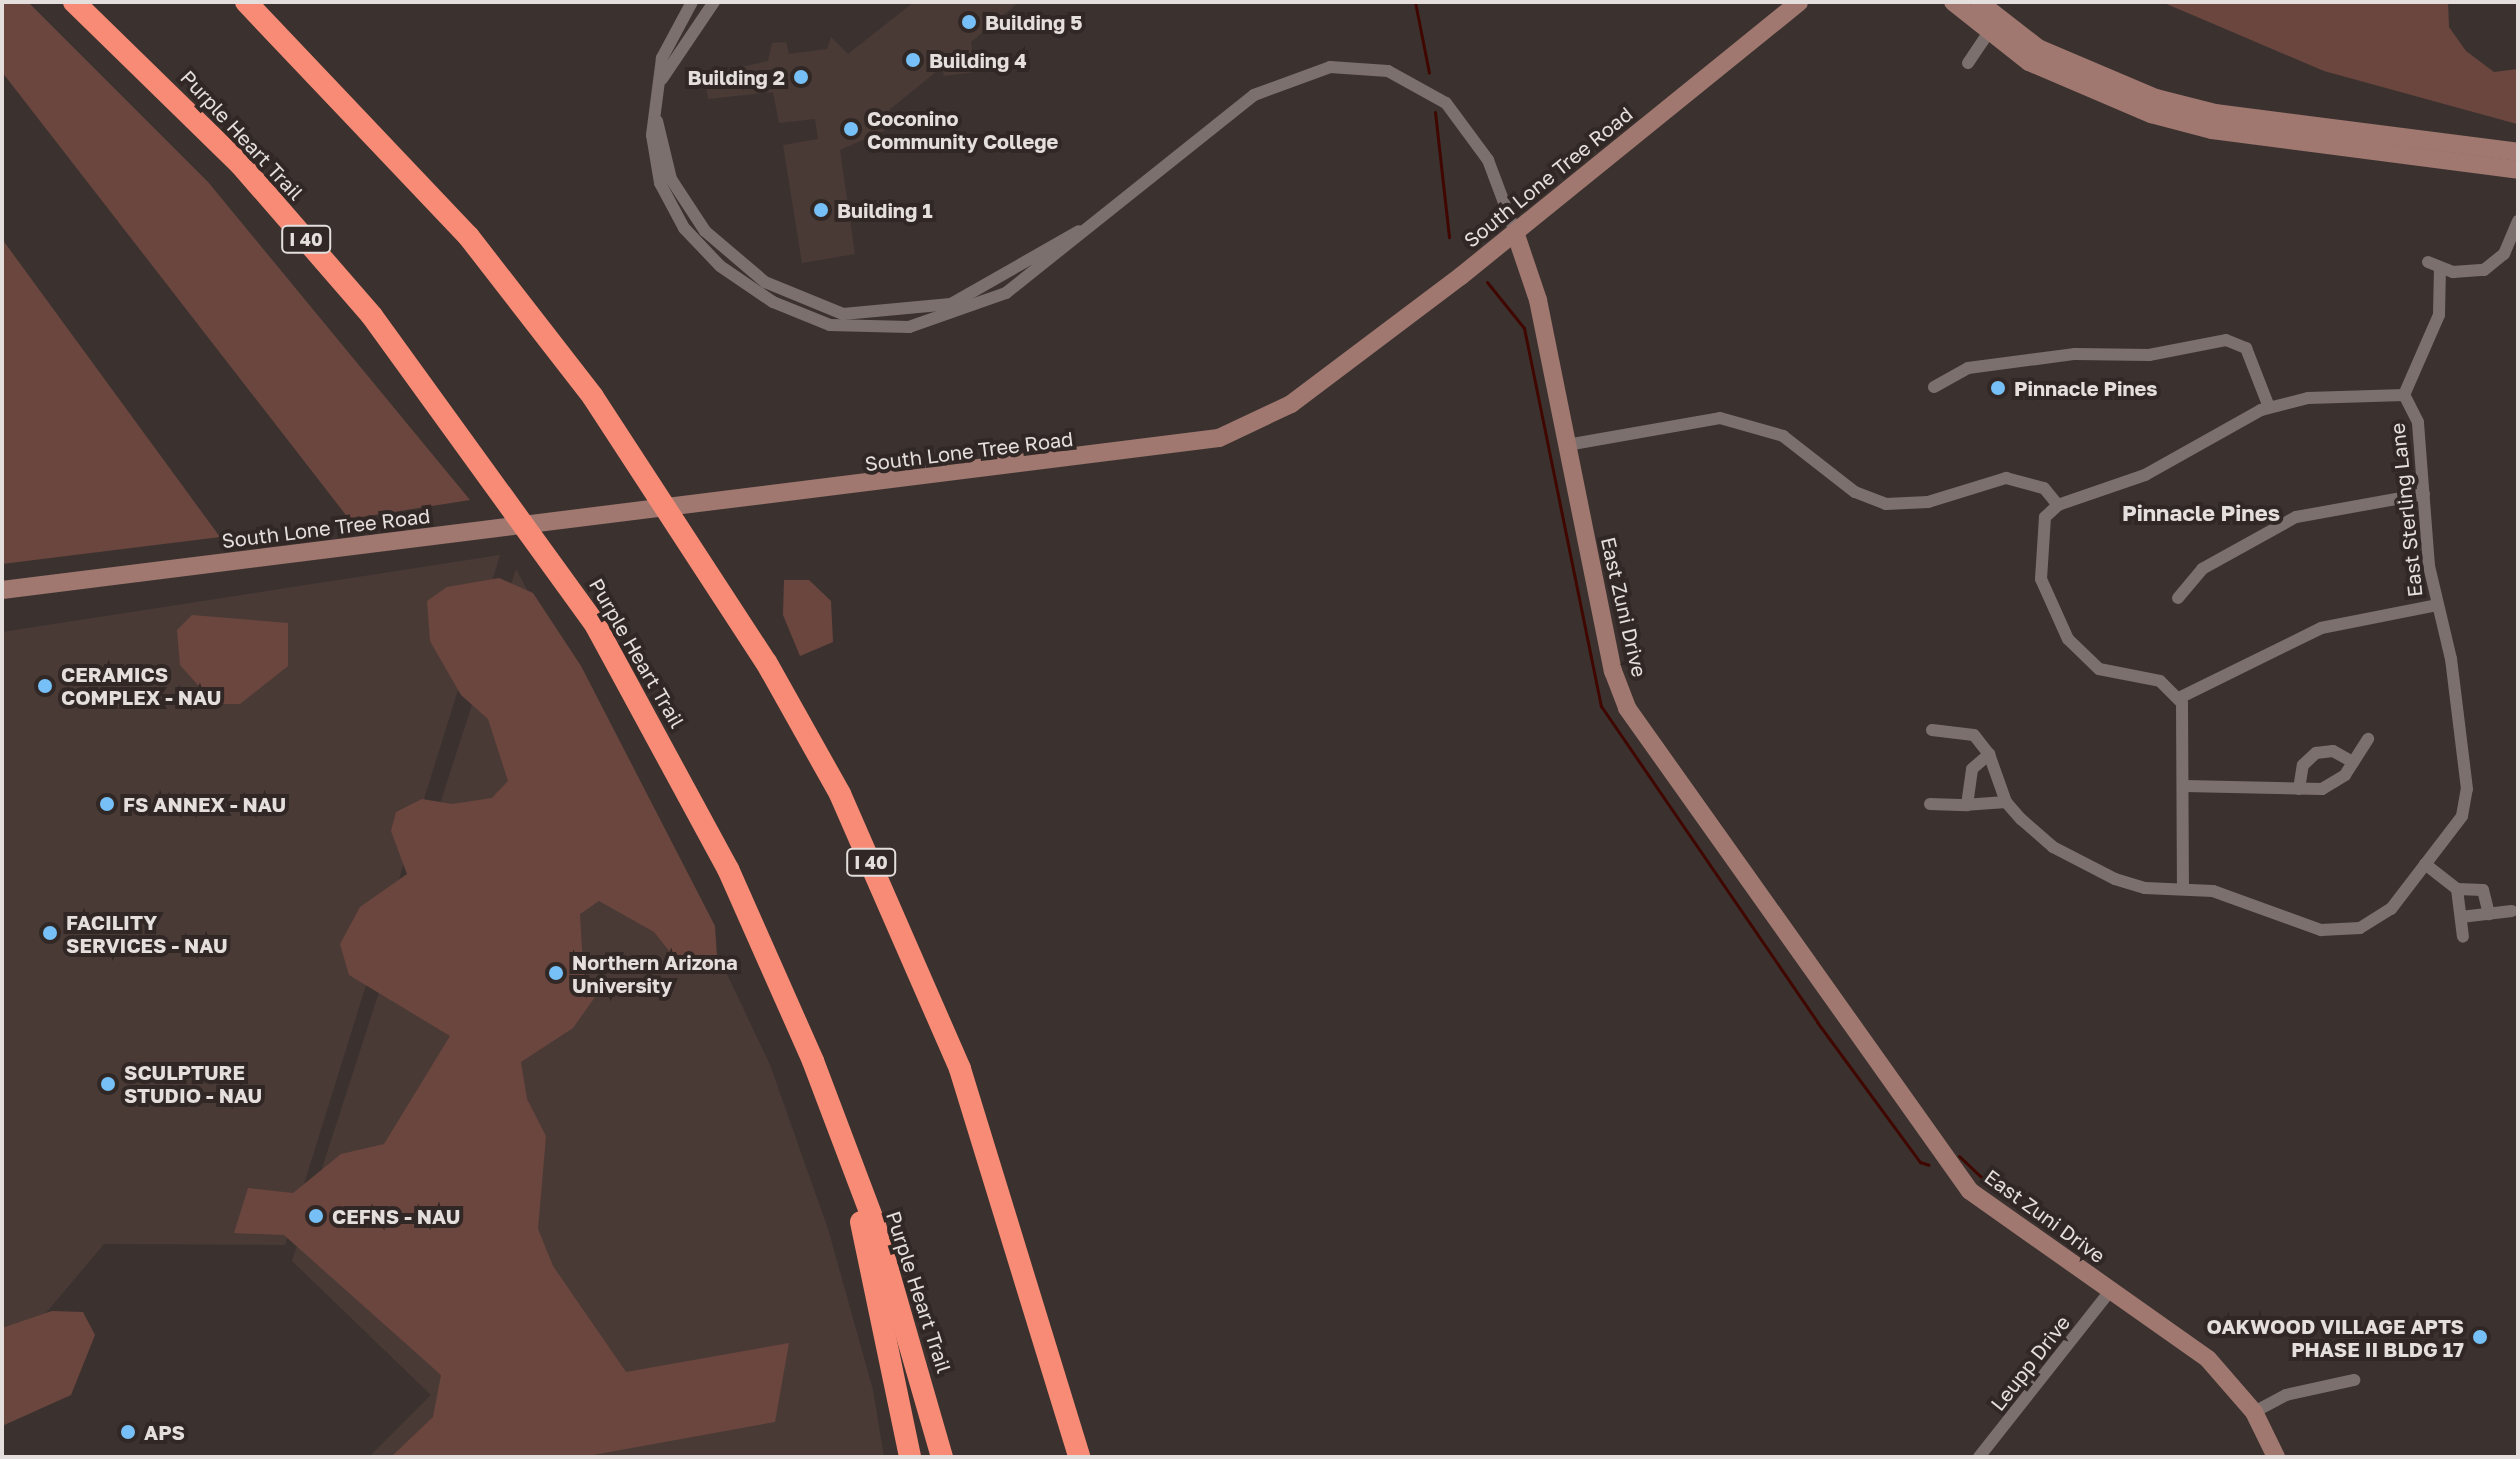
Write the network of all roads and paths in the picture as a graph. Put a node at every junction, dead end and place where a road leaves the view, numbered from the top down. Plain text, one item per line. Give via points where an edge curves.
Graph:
1 (74, 2) edge
2 (246, 2) edge
3 (692, 2) edge
4 (714, 2) edge
5 (1799, 2) edge
6 (1953, 2) edge
7 (1979, 2) edge
8 (1993, 26) junction
9 (1968, 63) dead end
10 (662, 79) junction
11 (2518, 152) edge
12 (2518, 170) edge
13 (2518, 221) edge
14 (1515, 232) junction
15 (2428, 262) dead end
16 (2440, 269) junction
17 (1934, 387) dead end
18 (2404, 395) junction
19 (2269, 407) junction
20 (1567, 445) junction
21 (2424, 494) junction
22 (2058, 505) junction
23 (2, 590) edge
24 (2178, 598) dead end
25 (2437, 605) junction
26 (2179, 698) junction
27 (1932, 730) dead end
28 (2368, 739) dead end
29 (1989, 754) junction
30 (2353, 762) junction
31 (2185, 786) junction
32 (2299, 789) junction
33 (2006, 802) junction
34 (1930, 804) dead end
35 (1967, 805) junction
36 (2425, 864) junction
37 (2183, 889) junction
38 (2457, 889) junction
39 (2512, 911) dead end
40 (2489, 914) junction
41 (2461, 917) junction
42 (2463, 937) dead end
43 (857, 1189) junction
44 (2111, 1290) junction
45 (2354, 1380) dead end
46 (2254, 1412) junction
47 (910, 1457) edge
48 (942, 1457) edge
49 (1079, 1457) edge
50 (1979, 1457) edge
51 (2276, 1457) edge

1 - 43 highway, Purple Heart Trail / I 40 via 299,230 550,555 636,693 728,869 822,1084
2 - 49 highway, I 40 via 469,237 687,536 833,782 922,977 984,1134
3 - 10 street, East Zuni Drive via 662,58
4 - 10 street, East Zuni Drive
5 - 14 main road, South Lone Tree Road
6 - 8 main road
7 - 8 main road
8 - 9 street
8 - 11 main road via 2089,75 2215,113
8 - 12 main road via 2083,90 2212,130
10 - 14 street, East Zuni Drive via 657,121 660,183 700,247 773,302 830,325 890,329 954,317 1034,275 1085,228 1254,95 1307,71 1358,67 1419,84 1466,123
13 - 16 street via 2490,267
14 - 20 main road, East Zuni Drive via 1538,300
14 - 23 main road, South Lone Tree Road via 1291,404 1219,438
15 - 16 street
16 - 18 street via 2439,315
17 - 19 street via 1968,368 2067,355 2149,355 2226,340 2246,348
18 - 19 street, East Sterling Lane via 2383,391
18 - 21 street, East Sterling Lane via 2416,412
19 - 22 street, East Sterling Lane via 2120,487
20 - 22 street via 1720,418 1783,436 1855,492 1886,504 1928,502 2006,478 2044,488
20 - 44 main road, East Zuni Drive via 1627,708 1970,1191
21 - 24 street via 2307,512 2202,569
21 - 25 street, East Sterling Lane
22 - 26 street via 2045,517 2038,548 2059,625 2099,669 2160,681
25 - 26 street via 2321,628
25 - 36 street, East Sterling Lane via 2467,789 2462,816
26 - 31 street
27 - 29 street via 1974,735
28 - 30 street
29 - 33 street
29 - 35 street via 1972,769
30 - 32 street via 2331,786
30 - 32 street via 2333,751 2316,753 2303,765
31 - 32 street
31 - 37 street
33 - 35 street
33 - 37 street, East Sterling Lane via 2053,847 2115,879
34 - 35 street
36 - 37 street, East Sterling Lane via 2391,909 2349,930 2321,930 2230,895
36 - 38 street
38 - 40 street via 2483,890
38 - 41 street
39 - 40 street
40 - 41 street
41 - 42 street
43 - 47 highway
43 - 48 highway, Purple Heart Trail / I 40 via 875,1225
44 - 46 main road, East Zuni Drive via 2208,1359
44 - 50 street, Leupp Drive
45 - 46 street via 2286,1395
46 - 51 main road, East Zuni Drive

